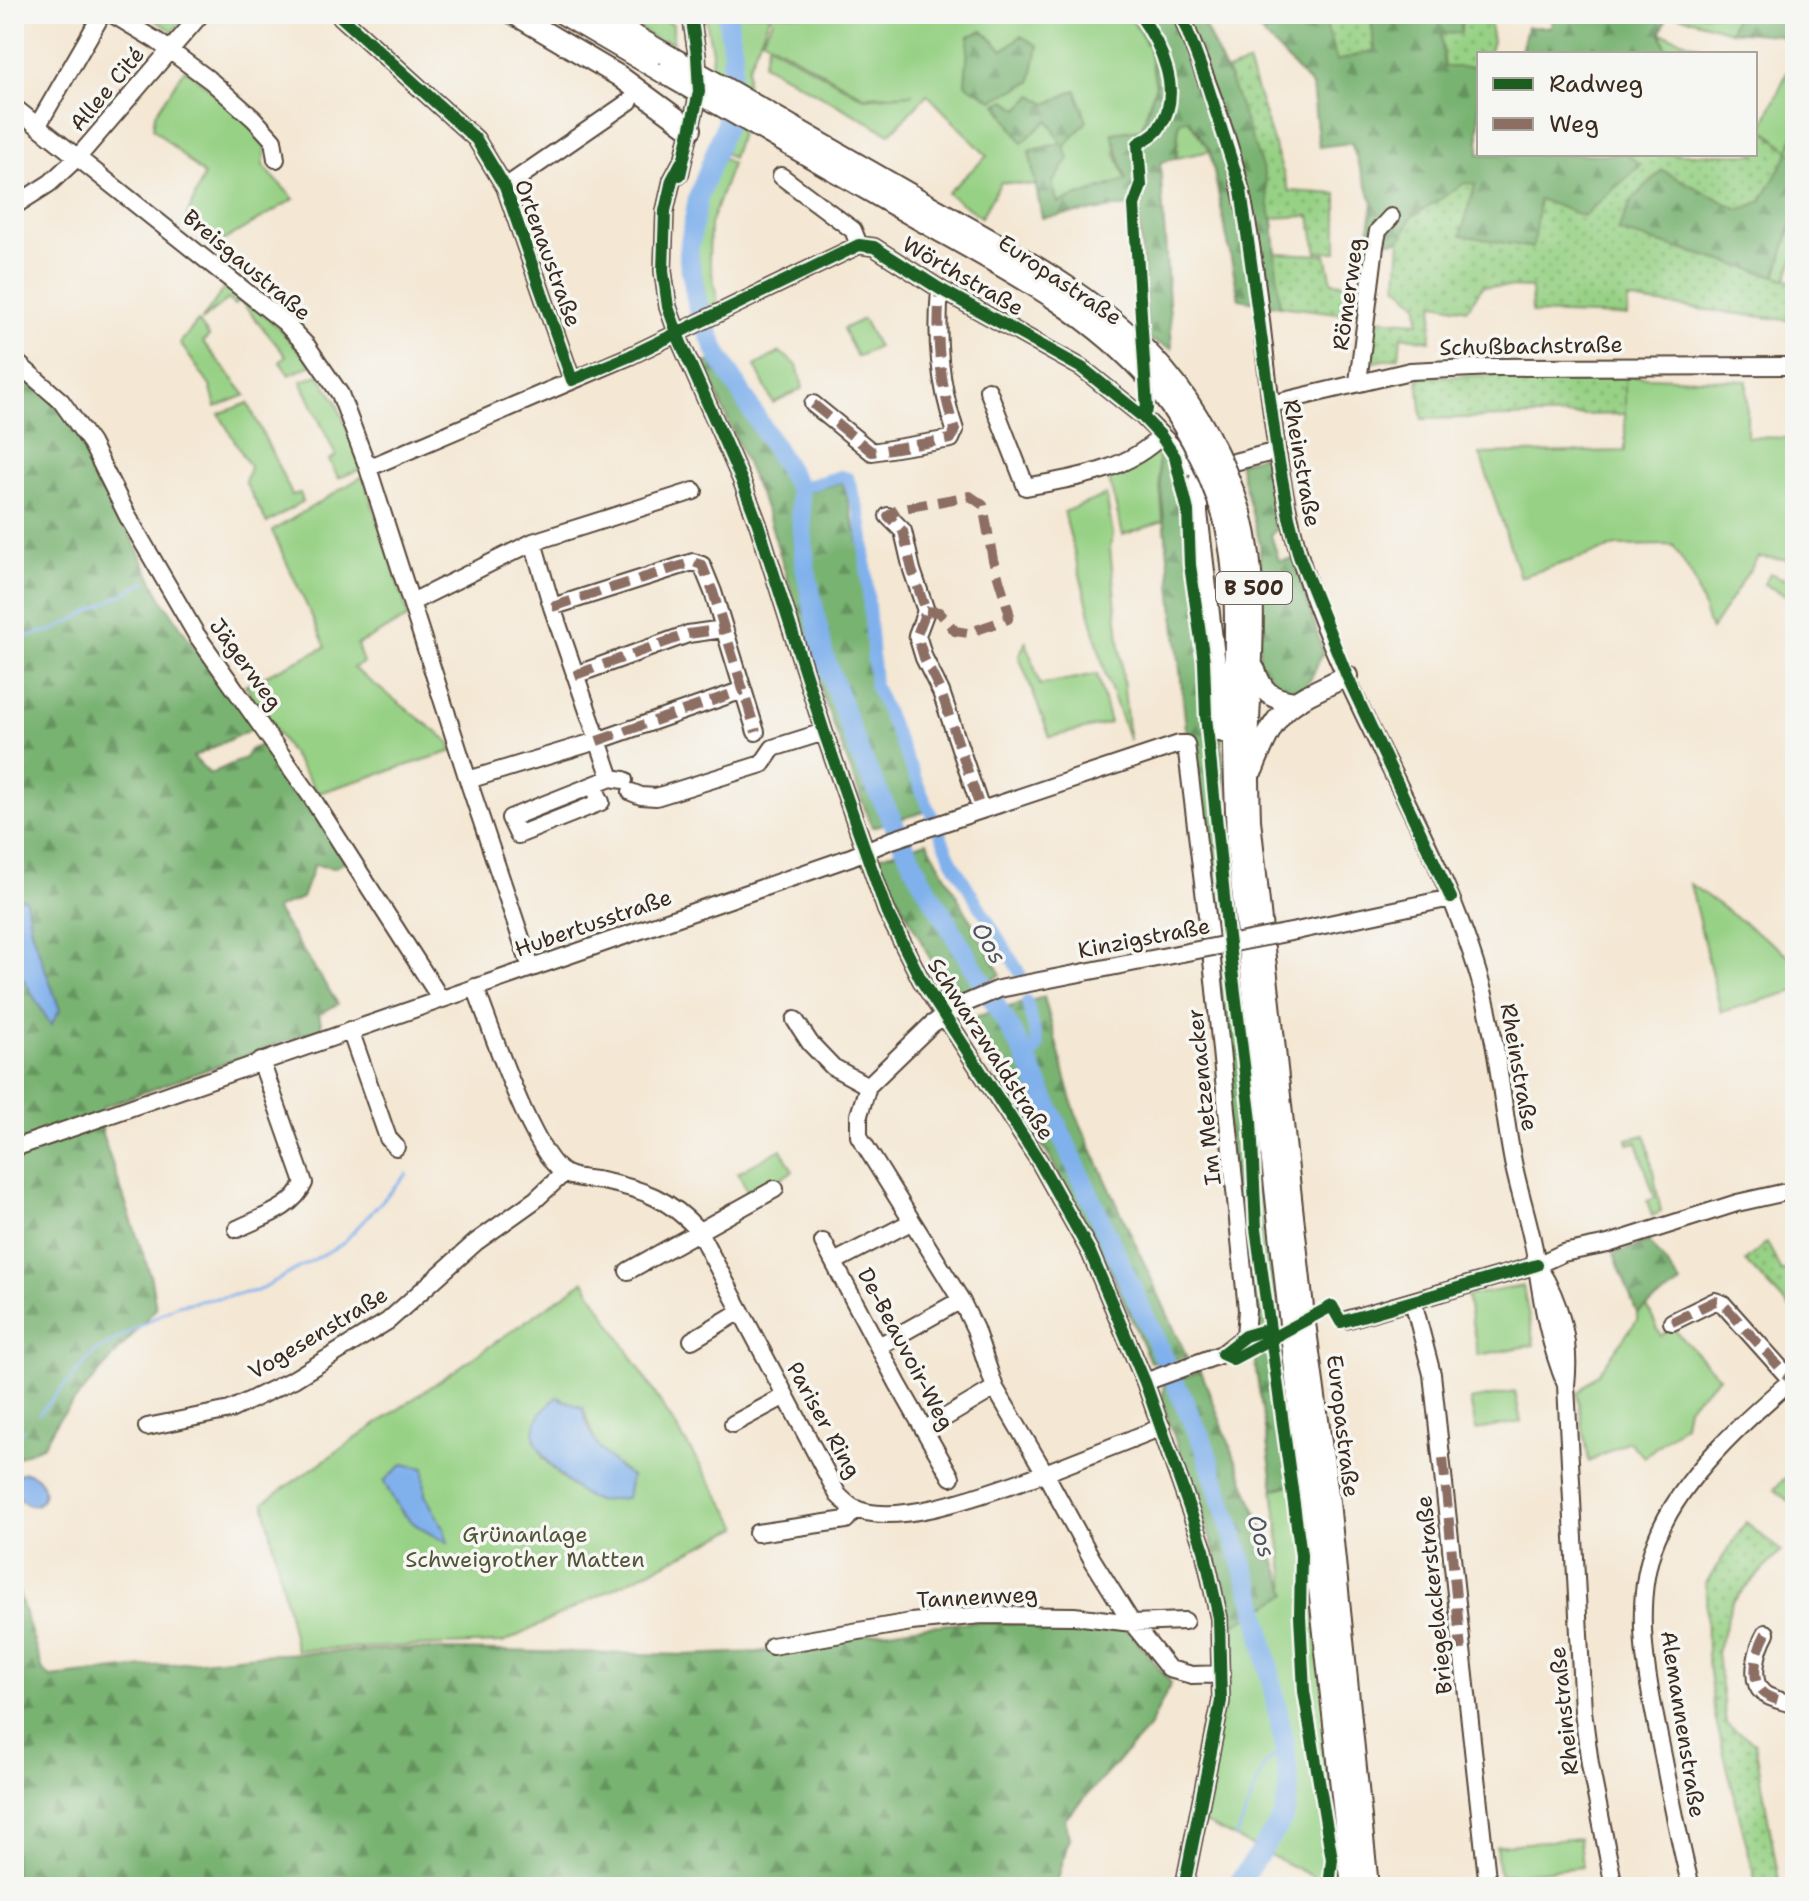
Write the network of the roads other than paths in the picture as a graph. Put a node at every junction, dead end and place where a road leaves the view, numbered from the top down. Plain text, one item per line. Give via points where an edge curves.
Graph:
1 (102, 14) edge
2 (112, 14) edge
3 (201, 14) edge
4 (338, 14) edge
5 (514, 14) edge
6 (563, 14) edge
7 (597, 14) edge
8 (691, 14) edge
9 (1181, 14) edge
10 (169, 49) junction
11 (664, 63) junction
12 (630, 101) dead end
13 (14, 107) edge
14 (38, 125) junction
15 (691, 129) junction
16 (79, 156) junction
17 (276, 159) dead end
18 (781, 176) dead end
19 (505, 187) junction
20 (14, 206) edge
21 (1391, 217) dead end
22 (859, 245) junction
23 (940, 289) junction
24 (677, 334) junction
25 (14, 360) edge
26 (1795, 366) edge
27 (572, 380) junction
28 (1358, 382) junction
29 (988, 390) dead end
30 (813, 404) dead end
31 (1271, 404) junction
32 (1161, 436) junction
33 (1277, 451) junction
34 (368, 468) junction
35 (1203, 470) junction
36 (694, 491) dead end
37 (1233, 515) junction
38 (888, 516) dead end
39 (533, 542) junction
40 (412, 602) junction
41 (552, 607) junction
42 (723, 629) junction
43 (1253, 664) junction
44 (575, 675) junction
45 (1347, 676) junction
46 (743, 690) junction
47 (1294, 702) junction
48 (756, 732) dead end
49 (824, 732) junction
50 (597, 741) junction
51 (1186, 744) joint
52 (468, 780) junction
53 (1248, 781) junction
54 (622, 784) junction
55 (593, 785) junction
56 (981, 810) junction
57 (1237, 843) junction
58 (866, 851) junction
59 (1451, 898) junction
60 (531, 968) junction
61 (475, 987) junction
62 (438, 1000) junction
63 (944, 1016) junction
64 (795, 1020) dead end
65 (350, 1030) junction
66 (261, 1061) junction
67 (868, 1086) junction
68 (396, 1147) dead end
69 (14, 1148) edge
70 (564, 1173) junction
71 (775, 1189) dead end
72 (1795, 1190) edge
73 (911, 1222) junction
74 (237, 1229) dead end
75 (698, 1230) junction
76 (823, 1242) dead end
77 (834, 1262) junction
78 (1537, 1265) junction
79 (628, 1271) dead end
80 (961, 1300) junction
81 (1413, 1301) junction
82 (739, 1312) junction
83 (1346, 1320) dead end
84 (1672, 1322) dead end
85 (692, 1340) dead end
86 (879, 1346) junction
87 (1793, 1378) edge
88 (1145, 1382) junction
89 (995, 1388) junction
90 (785, 1396) junction
91 (733, 1424) dead end
92 (147, 1427) dead end
93 (1162, 1427) junction
94 (924, 1430) junction
95 (1045, 1473) junction
96 (951, 1477) dead end
97 (855, 1509) junction
98 (757, 1533) dead end
99 (1185, 1621) dead end
100 (1132, 1623) junction
101 (1766, 1633) dead end
102 (772, 1646) dead end
103 (1222, 1674) junction
104 (1794, 1705) edge
105 (1350, 1862) junction
106 (1184, 1887) edge
107 (1342, 1887) edge
108 (1352, 1887) edge
109 (1368, 1887) edge
110 (1488, 1887) edge
111 (1614, 1887) edge
112 (1691, 1887) edge

1 - 14 street
2 - 10 street
3 - 10 street, Allee Cité
4 - 19 street, Ortenaustraße via 476,139
5 - 15 main road via 619,76
6 - 11 main road, Europastraße / B 500
7 - 11 main road, Europastraße / B 500
8 - 15 street, Schwarzwaldstraße via 699,92
9 - 31 street, Rheinstraße via 1241,190
10 - 16 street, Allee Cité
10 - 17 street via 254,119 273,140
11 - 37 main road, Europastraße / B 500, bridge via 1024,280 1102,335 1150,380 1181,422
12 - 19 street
13 - 14 street, Breisgaustraße
14 - 16 street, Breisgaustraße
15 - 24 street, Schwarzwaldstraße via 665,237 664,288
16 - 20 street, Allee Cité
16 - 34 street, Breisgaustraße via 257,299 307,346 340,394
18 - 22 street, Wörthstraße via 853,230
19 - 27 street, Ortenaustraße
21 - 28 street, Römerweg via 1378,231 1375,246
22 - 23 street, Wörthstraße via 874,247
22 - 24 street
23 - 30 street, Wörthstraße via 936,333 955,430 951,439 872,452
23 - 32 street, Wörthstraße via 1082,368
24 - 27 street
24 - 49 street, Schwarzwaldstraße via 741,479
25 - 62 street, Jägerweg via 61,401 91,443 196,634 355,864
26 - 28 street, Schußbachstraße via 1493,367 1410,371
27 - 34 street
28 - 31 street, Schußbachstraße
29 - 32 street via 1026,487 1089,475 1126,461
31 - 33 street, Rheinstraße
32 - 35 street, Wörthstraße via 1194,468
33 - 35 street
33 - 45 street, Rheinstraße via 1299,556
34 - 40 street, Breisgaustraße
35 - 57 main road via 1197,487 1202,564
36 - 39 street
37 - 43 main road, Europastraße / B 500 via 1253,580
37 - 57 main road, Europastraße / B 500
38 - 56 street via 903,531 926,611 917,635
39 - 40 street
39 - 41 street
40 - 52 street, Breisgaustraße
41 - 42 street via 693,562 702,565
41 - 44 street
42 - 44 street via 688,634
42 - 46 street
43 - 47 main road via 1267,694
43 - 53 main road, Europastraße / B 500
44 - 50 street
45 - 47 main road
45 - 59 street, Rheinstraße
46 - 48 street
46 - 50 street
47 - 53 main road via 1270,727
49 - 54 street via 773,748 762,764 656,797 641,796
49 - 58 street, Schwarzwaldstraße
50 - 52 street
50 - 54 street
51 - 56 street, Hubertusstraße
51 - 88 street, Im Metzenacker via 1247,1310 1245,1336 1222,1354
52 - 60 street, Breisgaustraße
53 - 109 main road, Europastraße / B 500
54 - 55 street
55 - 55 street via 510,818 518,835 601,802
56 - 58 street, Hubertusstraße
57 - 105 main road, Europastraße / B 500
58 - 60 street, Hubertusstraße
58 - 63 street, Schwarzwaldstraße via 903,946
59 - 63 street, Kinzigstraße, bridge via 999,989
59 - 78 street, Rheinstraße via 1489,1016
60 - 61 street, Hubertusstraße
61 - 62 street, Hubertusstraße
61 - 70 street via 540,1144
62 - 65 street, Hubertusstraße
63 - 67 street
63 - 88 street, Schwarzwaldstraße via 1067,1208
64 - 67 street via 833,1067
65 - 66 street, Hubertusstraße
65 - 68 street via 388,1138
66 - 69 street, Hubertusstraße
66 - 74 street via 304,1183 288,1204
67 - 73 street via 859,1136
70 - 75 street, Pariser Ring via 656,1197 681,1211
70 - 92 street, Vogesenstraße via 388,1321 294,1379 230,1410
71 - 75 street
72 - 78 street via 1563,1253
73 - 77 street
73 - 80 street
75 - 79 street
75 - 82 street, Pariser Ring
76 - 77 street, De-Beauvoir-Weg
77 - 86 street, De-Beauvoir-Weg
78 - 81 street
78 - 111 street, Rheinstraße via 1552,1289 1568,1350 1583,1711
80 - 86 street
80 - 89 street
81 - 83 street
81 - 110 street, Briegelackerstraße via 1432,1374
82 - 85 street
82 - 90 street, Pariser Ring
84 - 87 street, Alemannenstraße via 1715,1301 1723,1304
86 - 94 street, De-Beauvoir-Weg
87 - 112 street, Alemannenstraße via 1695,1477 1672,1507 1649,1563 1644,1646
88 - 93 street, Schwarzwaldstraße
89 - 94 street
89 - 95 street
90 - 91 street
90 - 97 street, Pariser Ring via 838,1495
93 - 95 street, Pariser Ring
93 - 103 street, Schwarzwaldstraße via 1213,1583
94 - 96 street, De-Beauvoir-Weg
95 - 97 street, Pariser Ring via 905,1514
95 - 100 street
97 - 98 street via 846,1520
99 - 100 street, Tannenweg
100 - 102 street, Tannenweg via 982,1615
100 - 103 street via 1169,1669
101 - 104 street via 1756,1685 1764,1694
103 - 106 street, Schwarzwaldstraße via 1219,1720
105 - 107 street
105 - 108 main road, Europastraße / B 500

